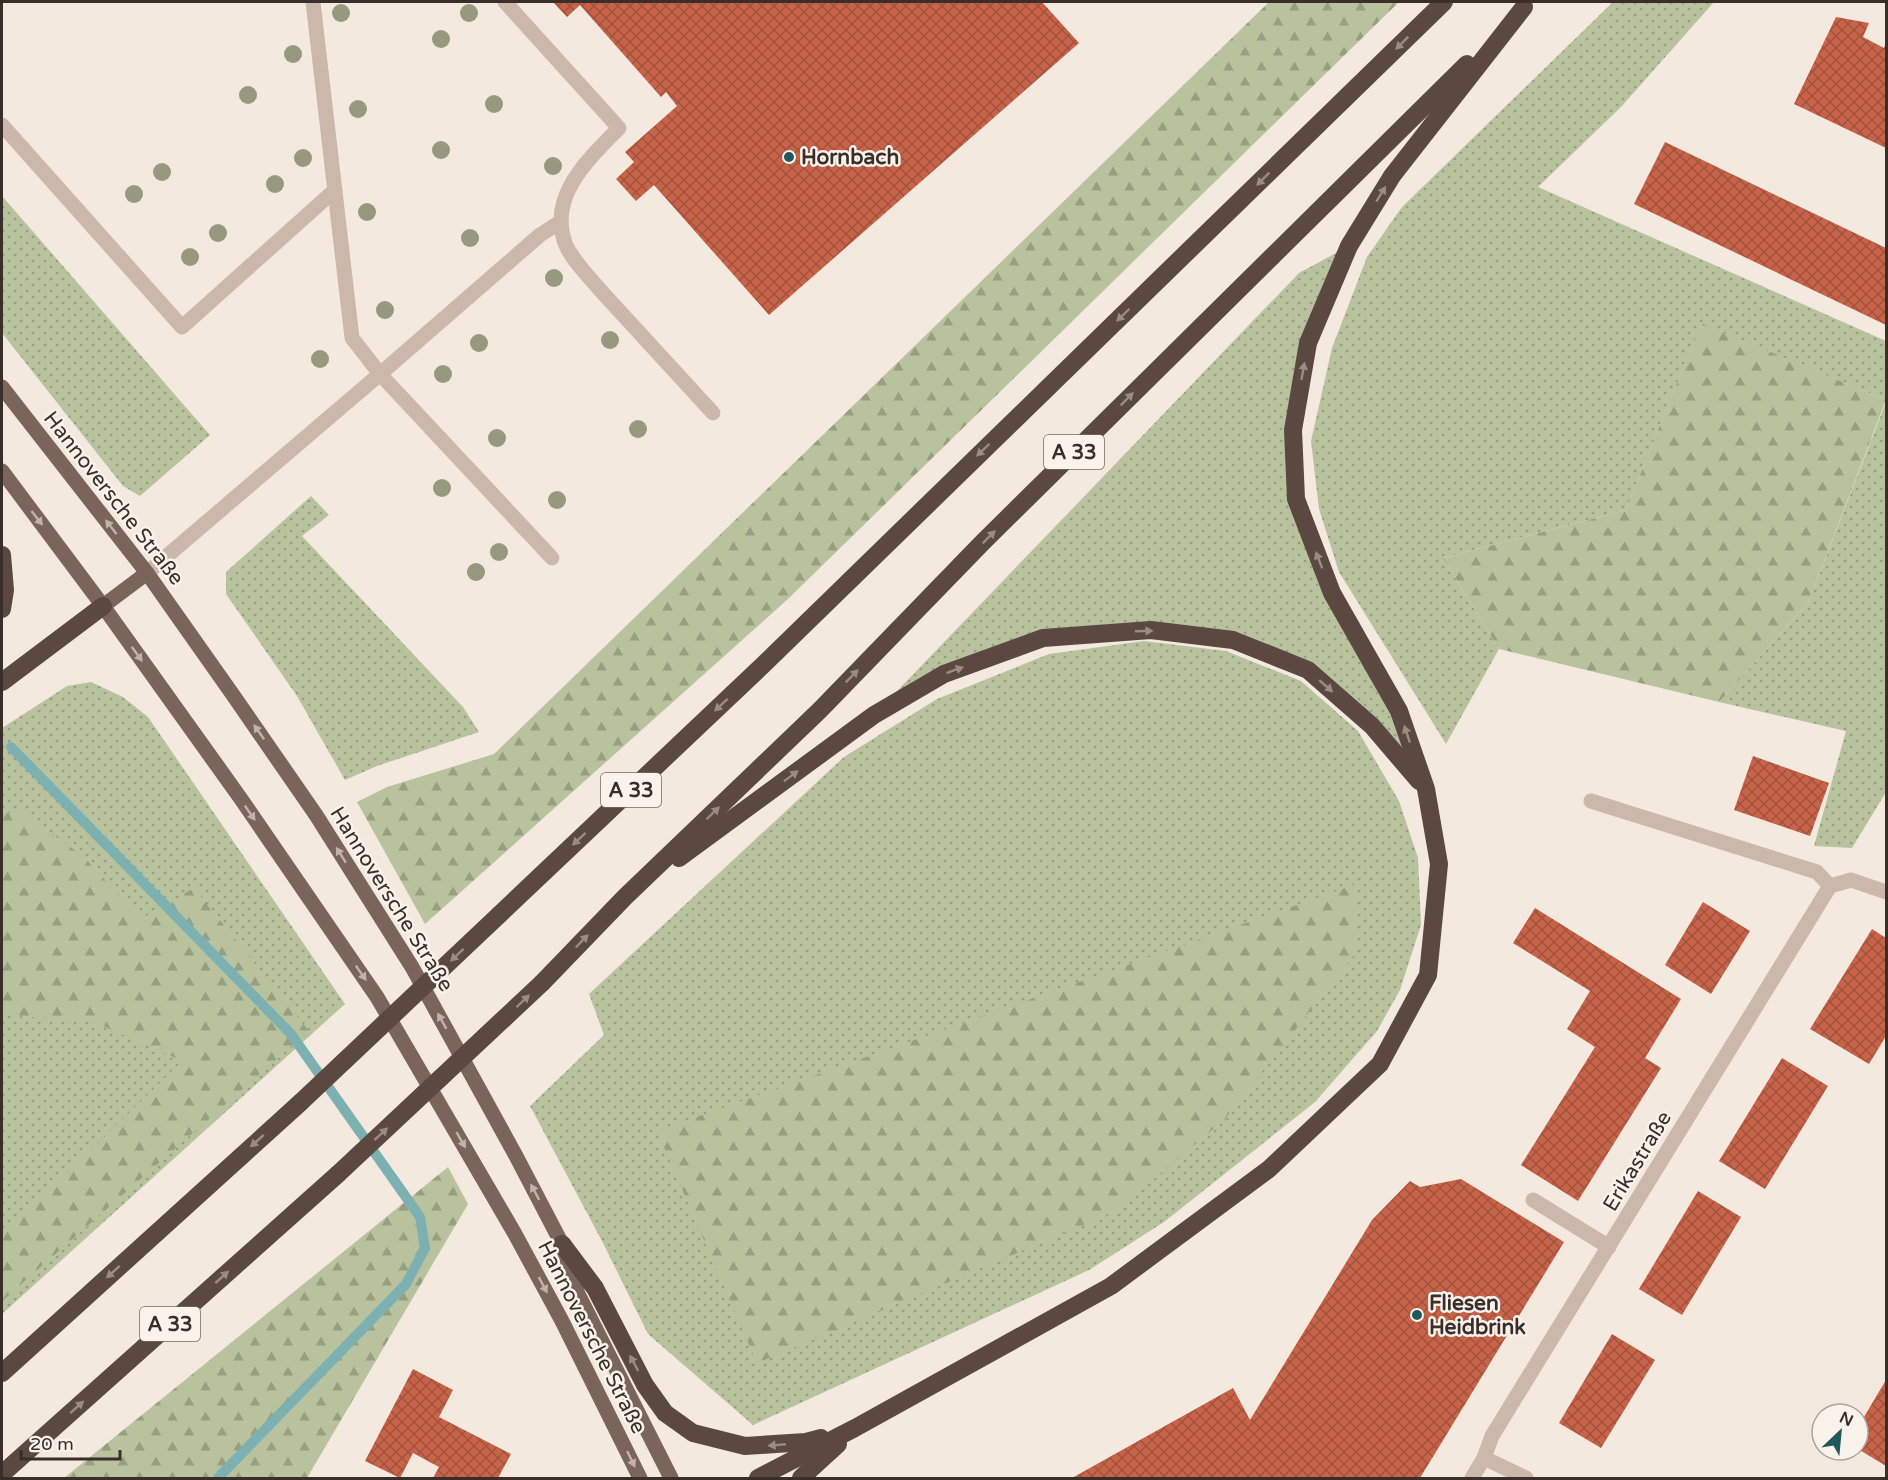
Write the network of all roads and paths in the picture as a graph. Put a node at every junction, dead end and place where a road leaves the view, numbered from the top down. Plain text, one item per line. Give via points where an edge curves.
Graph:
1 (313, 2) edge
2 (505, 2) edge
3 (1444, 2) edge
4 (1527, 4) edge
5 (2, 125) edge
6 (335, 190) junction
7 (560, 222) junction
8 (380, 374) junction
9 (2, 387) edge
10 (713, 413) dead end
11 (2, 471) edge
12 (2, 555) edge
13 (552, 558) dead end
14 (147, 573) junction
15 (103, 606) junction
16 (2, 609) edge
17 (2, 682) edge
18 (1426, 789) junction
19 (1591, 801) dead end
20 (1830, 886) junction
21 (1887, 892) edge
22 (625, 897) junction
23 (1533, 1200) dead end
24 (562, 1244) junction
25 (1609, 1247) junction
26 (4, 1370) edge
27 (855, 1428) junction
28 (1484, 1458) junction
29 (2, 1474) edge
30 (640, 1479) edge
31 (671, 1479) edge
32 (758, 1479) edge
33 (801, 1479) edge
34 (1472, 1479) edge
35 (1526, 1479) edge

1 - 6 street
2 - 7 street via 619,128 575,176 564,200
3 -> 26 highway, A 33, bridge via 763,665 500,915 301,1102
18 -> 4 highway via 1399,711 1332,593 1296,499 1293,430 1308,343 1349,246 1392,176
22 -> 4 highway, A 33 via 820,710 999,526
5 - 6 street via 182,327
6 - 8 street via 352,338
7 - 8 street via 540,234
7 - 10 street via 566,245 584,272
8 - 13 street
8 - 14 street
14 -> 9 main road, Hannoversche Straße
11 -> 15 main road, Hannoversche Straße
12 - 16 highway
14 - 15 main road
24 -> 14 main road, Hannoversche Straße via 412,967 316,815
15 - 17 highway
15 -> 30 main road, Hannoversche Straße via 377,997 515,1234
22 -> 18 highway via 874,715 944,674 1043,638 1151,630 1233,640 1308,670 1372,726
18 - 27 highway via 1439,864 1428,975 1380,1064 1269,1169 1111,1286
19 - 20 street via 1816,872
20 - 21 street via 1851,880
20 - 25 street, Erikastraße
29 -> 22 highway, A 33, bridge via 338,1174 542,983
23 - 25 street
27 -> 24 highway via 806,1442 760,1446 725,1443 693,1433 664,1413 594,1288
24 - 31 main road, Hannoversche Straße via 578,1294
25 - 28 street, Erikastraße via 1492,1436
27 - 32 highway
27 - 33 highway
28 - 34 street, Erikastraße
28 - 35 street

